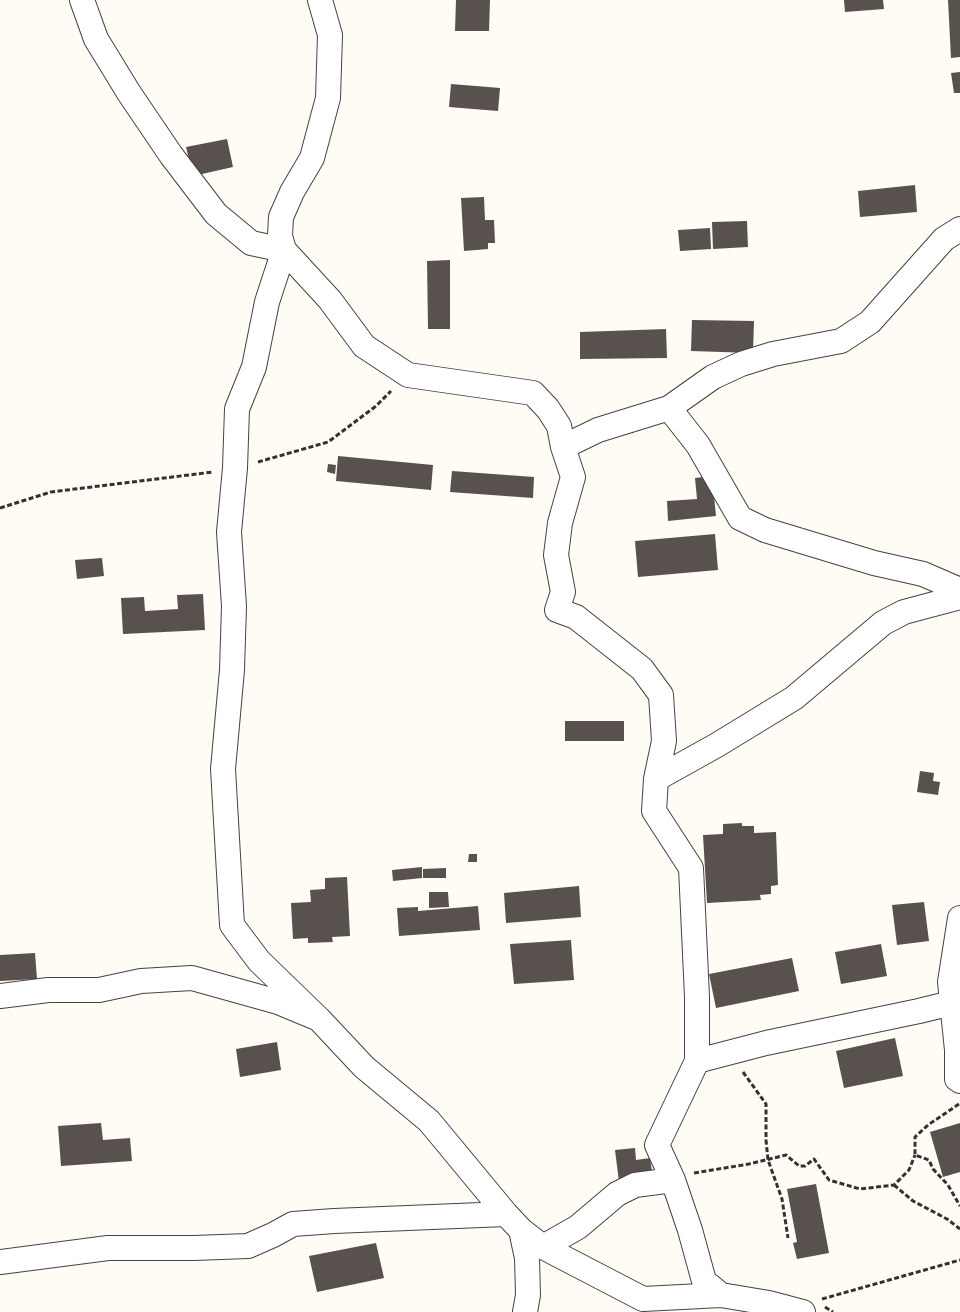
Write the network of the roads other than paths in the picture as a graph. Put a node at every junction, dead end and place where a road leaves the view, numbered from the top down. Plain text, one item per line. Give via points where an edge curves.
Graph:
1 (82, 0) edge
2 (320, 0) edge
3 (960, 229) edge
4 (284, 250) junction
5 (669, 408) junction
6 (563, 447) junction
7 (960, 590) edge
8 (960, 597) edge
9 (656, 779) junction
10 (960, 918) edge
11 (0, 996) edge
12 (956, 1002) edge
13 (319, 1019) junction
14 (697, 1061) junction
15 (960, 1081) edge
16 (673, 1180) junction
17 (513, 1222) junction
18 (543, 1247) junction
19 (0, 1262) edge
20 (721, 1295) junction
21 (635, 1305) edge
22 (813, 1306) edge
23 (525, 1312) edge

1 - 4 street via 96,39 129,93 216,214 251,243
2 - 4 street via 330,35 328,98 312,158 281,217 280,236
3 - 5 street via 944,239 870,322 841,341 773,354 741,364 713,377
4 - 6 street via 330,300 364,346 408,375 533,393 559,426
4 - 13 street via 267,302 254,367 237,409 229,532 234,606 224,797 232,924 259,960
5 - 6 street via 598,430
5 - 7 street via 698,445 740,518 765,530 874,563 923,574
6 - 9 street via 573,477 560,523 556,555 563,592 557,610 576,617 642,669 661,695 664,742
8 - 9 street via 904,612 882,623 794,698
9 - 14 street via 654,811 691,868
10 - 12 street via 950,982
11 - 13 street via 48,990 99,990 141,981 192,978 278,1002
12 - 14 street
12 - 15 street
13 - 17 street via 364,1067 429,1120
14 - 16 street via 657,1146
16 - 18 street via 635,1185 617,1194 578,1227
16 - 20 street via 704,1280
17 - 18 street
17 - 19 street via 334,1221 293,1224 248,1246 108,1248
17 - 23 street via 527,1258
18 - 21 street
20 - 21 street
20 - 22 street

